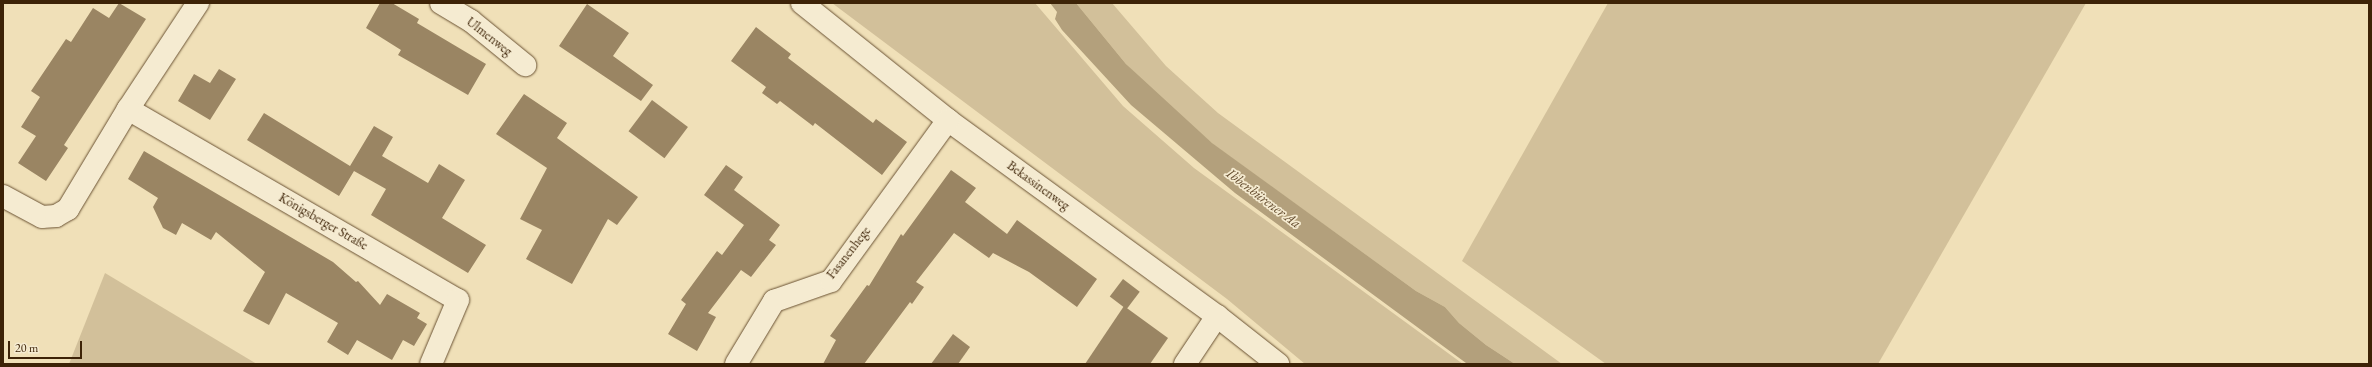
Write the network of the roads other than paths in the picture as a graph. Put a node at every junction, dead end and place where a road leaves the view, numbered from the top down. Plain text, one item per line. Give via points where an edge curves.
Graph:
1 (198, 3) edge
2 (802, 3) edge
3 (449, 5) edge
4 (525, 65) dead end
5 (128, 109) junction
6 (948, 120) junction
7 (3, 196) edge
8 (1217, 316) junction
9 (431, 364) edge
10 (736, 364) edge
11 (1185, 364) edge
12 (1278, 364) edge

1 - 5 street
2 - 6 street, Bekassinenweg
3 - 4 street, Ulmenweg
5 - 7 street via 68,209 56,216 42,217
5 - 9 street, Königsberger Straße via 458,300
6 - 8 street, Bekassinenweg
6 - 10 street, Fasanenhege via 831,281 774,301
8 - 11 street
8 - 12 street, Bekassinenweg

